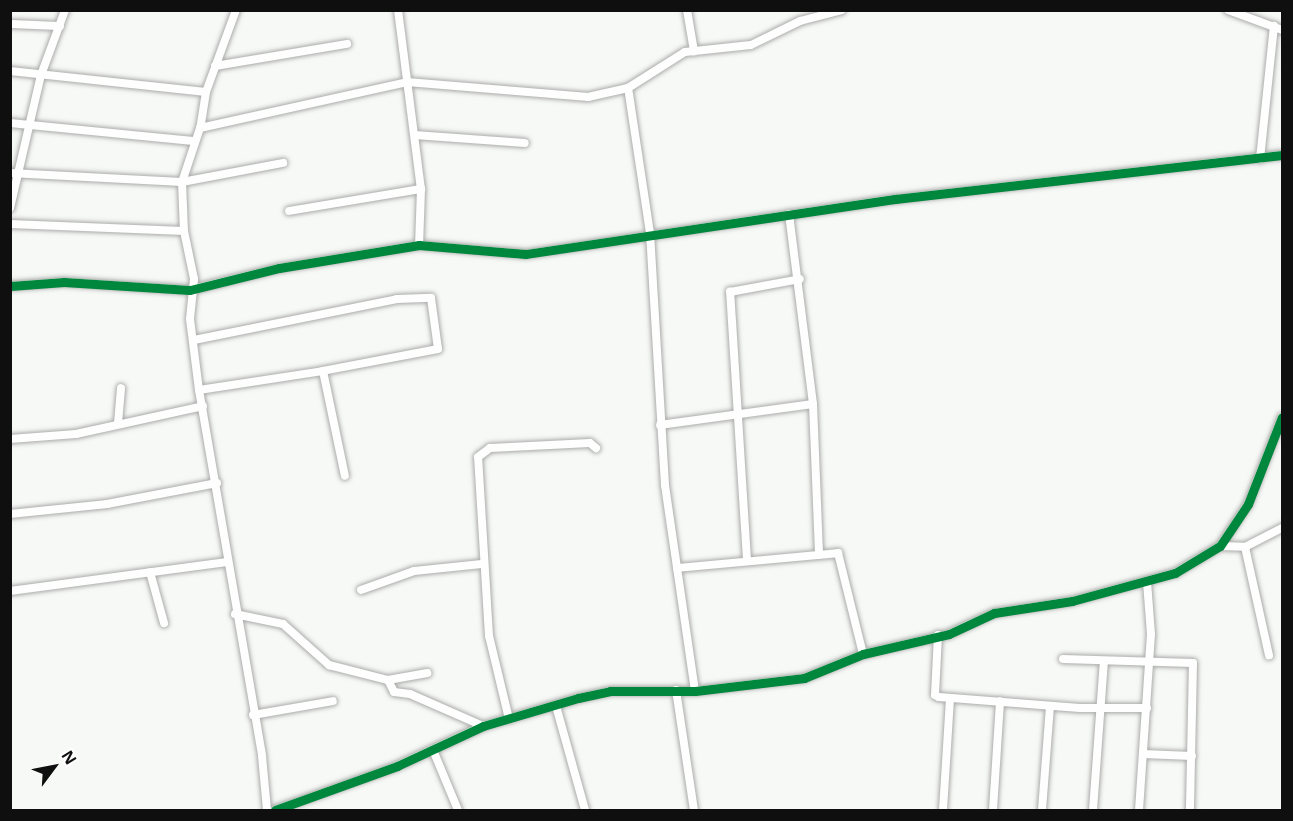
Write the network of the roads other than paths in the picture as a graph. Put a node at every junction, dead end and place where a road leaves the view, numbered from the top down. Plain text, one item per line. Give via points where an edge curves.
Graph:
1 (65, 10) edge
2 (236, 10) edge
3 (398, 10) edge
4 (687, 10) edge
5 (842, 10) edge
6 (1228, 10) edge
7 (10, 24) edge
8 (60, 27) junction
9 (1278, 28) edge
10 (348, 44) dead end
11 (694, 51) junction
12 (215, 66) junction
13 (10, 71) edge
14 (41, 75) junction
15 (407, 82) junction
16 (628, 88) junction
17 (206, 92) junction
18 (10, 123) edge
19 (28, 125) junction
20 (200, 128) junction
21 (415, 135) junction
22 (193, 141) junction
23 (525, 143) dead end
24 (1282, 155) edge
25 (1260, 159) junction
26 (283, 163) dead end
27 (15, 173) edge
28 (182, 182) junction
29 (421, 189) junction
30 (10, 208) edge
31 (290, 211) dead end
32 (789, 214) junction
33 (10, 224) edge
34 (184, 231) junction
35 (650, 233) junction
36 (419, 245) junction
37 (800, 279) junction
38 (10, 286) edge
39 (190, 290) junction
40 (194, 340) junction
41 (323, 372) junction
42 (121, 388) dead end
43 (199, 390) junction
44 (813, 404) junction
45 (203, 406) junction
46 (739, 414) junction
47 (1282, 417) edge
48 (118, 423) junction
49 (660, 425) junction
50 (10, 439) edge
51 (596, 448) dead end
52 (345, 476) dead end
53 (217, 483) junction
54 (10, 514) edge
55 (1282, 528) edge
56 (1220, 546) junction
57 (1245, 547) junction
58 (819, 555) junction
59 (747, 560) junction
60 (226, 562) junction
61 (482, 564) junction
62 (677, 568) junction
63 (150, 572) junction
64 (1146, 582) junction
65 (361, 590) dead end
66 (10, 591) edge
67 (235, 614) junction
68 (164, 623) dead end
69 (938, 635) junction
70 (863, 654) junction
71 (1269, 655) dead end
72 (1063, 658) dead end
73 (1104, 661) junction
74 (1147, 665) junction
75 (427, 673) dead end
76 (388, 680) junction
77 (676, 690) junction
78 (695, 691) junction
79 (950, 700) junction
80 (333, 701) dead end
81 (1000, 701) junction
82 (556, 706) junction
83 (1050, 706) junction
84 (1098, 707) junction
85 (1146, 708) junction
86 (253, 715) junction
87 (509, 719) junction
88 (483, 726) junction
89 (433, 750) junction
90 (1143, 754) junction
91 (1192, 756) junction
92 (284, 808) edge
93 (267, 810) edge
94 (275, 810) edge
95 (458, 810) edge
96 (585, 810) edge
97 (694, 810) edge
98 (944, 810) edge
99 (993, 810) edge
100 (1042, 810) edge
101 (1093, 810) edge
102 (1139, 810) edge
103 (1190, 810) edge

1 - 8 street
2 - 12 street
3 - 15 street
4 - 11 street
5 - 11 street via 800,21 751,45
6 - 9 street via 1257,25
7 - 8 street
8 - 14 street
9 - 25 street
10 - 12 street
11 - 16 street
12 - 17 street
13 - 14 street
14 - 17 street
14 - 19 street
15 - 16 street via 588,97
15 - 20 street
15 - 21 street
16 - 35 street
17 - 20 street
18 - 19 street
19 - 22 street
19 - 27 street
20 - 22 street
21 - 23 street
21 - 29 street
22 - 28 street
24 - 25 street
25 - 32 street
26 - 28 street
27 - 28 street
27 - 30 street
28 - 34 street
29 - 31 street
29 - 36 street
32 - 35 street
32 - 37 street
33 - 34 street
34 - 39 street via 194,279
35 - 36 street via 526,254
35 - 49 street
36 - 39 street via 279,268
37 - 44 street
37 - 46 street via 730,292
38 - 39 street via 64,282
39 - 40 street
40 - 41 street via 397,299 431,298 438,349
40 - 43 street
41 - 43 street
41 - 52 street
42 - 48 street
43 - 45 street
44 - 46 street
44 - 58 street
45 - 48 street
45 - 53 street
46 - 49 street
46 - 59 street
47 - 56 street via 1248,504
48 - 50 street via 76,434
49 - 62 street
51 - 61 street via 590,443 481,450
53 - 54 street via 107,504
53 - 60 street
55 - 57 street
56 - 57 street
56 - 64 street via 1204,559
57 - 71 street
58 - 59 street
58 - 70 street via 838,553
59 - 62 street
60 - 63 street
60 - 67 street
61 - 65 street via 414,571
61 - 87 street via 489,636
62 - 78 street
63 - 66 street
63 - 68 street
64 - 69 street via 1055,605 1014,608
64 - 74 street via 1151,634
67 - 76 street via 283,624 307,650 342,671
67 - 86 street
69 - 70 street
69 - 79 street via 935,695
70 - 78 street via 804,678
72 - 73 street
73 - 74 street
73 - 84 street
74 - 85 street
74 - 91 street via 1192,663 1196,668
75 - 76 street
76 - 88 street via 394,692 410,694
77 - 78 street
77 - 82 street via 610,691
77 - 97 street
79 - 81 street
79 - 98 street
80 - 86 street
81 - 83 street
81 - 99 street
82 - 87 street
82 - 96 street
83 - 84 street
83 - 100 street
84 - 85 street
84 - 101 street
85 - 90 street
86 - 93 street
87 - 88 street
88 - 89 street
89 - 92 street
89 - 95 street
90 - 91 street
90 - 102 street
91 - 103 street
92 - 94 street

